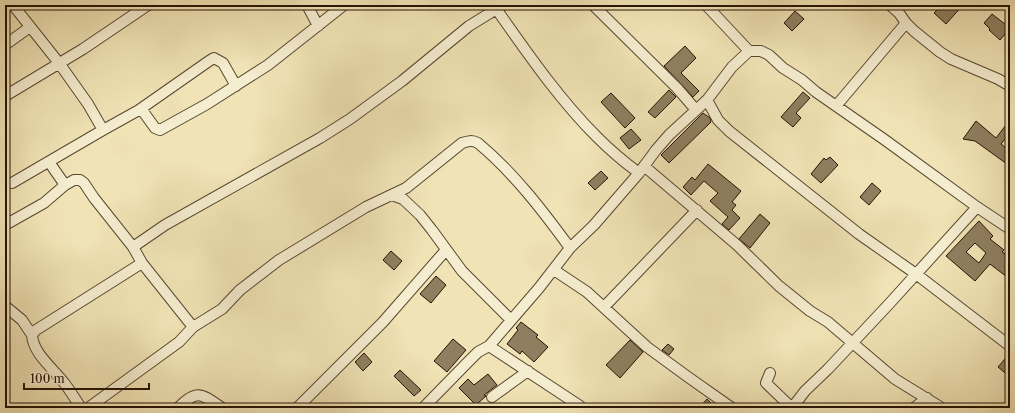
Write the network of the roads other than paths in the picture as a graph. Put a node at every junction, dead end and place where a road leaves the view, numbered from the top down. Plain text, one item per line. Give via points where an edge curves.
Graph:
1 (13, 5) edge
2 (148, 5) edge
3 (307, 5) edge
4 (344, 5) edge
5 (593, 5) edge
6 (706, 5) edge
7 (890, 5) edge
8 (500, 8) edge
9 (906, 23) junction
10 (318, 26) junction
11 (30, 27) junction
12 (5, 45) edge
13 (749, 51) junction
14 (59, 63) junction
15 (236, 86) junction
16 (1010, 86) edge
17 (5, 96) edge
18 (708, 100) junction
19 (836, 106) junction
20 (139, 110) junction
21 (696, 110) junction
22 (103, 130) junction
23 (49, 162) junction
24 (642, 170) junction
25 (12, 183) dead end
26 (65, 185) junction
27 (392, 195) junction
28 (977, 207) junction
29 (697, 210) junction
30 (5, 224) edge
31 (1010, 229) edge
32 (134, 247) junction
33 (570, 248) junction
34 (446, 250) junction
35 (142, 263) junction
36 (554, 270) junction
37 (916, 274) junction
38 (5, 306) edge
39 (604, 307) junction
40 (511, 320) junction
41 (194, 327) junction
42 (32, 335) junction
43 (852, 342) junction
44 (489, 346) junction
45 (1010, 346) edge
46 (528, 371) junction
47 (770, 373) dead end
48 (492, 397) dead end
49 (927, 398) junction
50 (432, 400) junction
51 (580, 406) dead end
52 (81, 408) edge
53 (88, 408) edge
54 (178, 408) edge
55 (222, 408) edge
56 (297, 408) edge
57 (423, 408) edge
58 (439, 408) edge
59 (732, 408) edge
60 (792, 408) edge
61 (914, 408) edge
62 (942, 408) edge

1 - 11 street
2 - 14 street
3 - 10 street
4 - 10 street
5 - 21 street
6 - 13 street
7 - 9 street
8 - 24 street via 548,80 584,122 612,151
8 - 32 street via 469,26 402,81 350,119 172,222
9 - 16 street via 951,59
9 - 19 street
10 - 15 street
11 - 12 street
11 - 14 street
13 - 18 street via 732,67
13 - 19 street via 761,51 769,55
14 - 17 street
14 - 22 street
15 - 20 street via 160,130 155,128 142,110
15 - 20 street via 223,62 214,58
18 - 21 street
18 - 37 street via 718,120 729,131 859,234
19 - 28 street
20 - 22 street
21 - 24 street via 669,135
22 - 23 street
23 - 25 street
23 - 26 street
24 - 29 street
24 - 33 street via 594,225
26 - 30 street via 44,203
26 - 32 street via 74,180 84,183
27 - 33 street via 406,188 462,143 473,141 512,176 546,215
27 - 34 street via 403,199 420,215
27 - 41 street via 366,207 279,260 240,290 222,309
28 - 31 street
28 - 37 street
29 - 39 street
29 - 43 street via 737,244 779,286
32 - 35 street
33 - 36 street
34 - 40 street via 462,271
34 - 56 street via 383,322
35 - 41 street
35 - 42 street
36 - 39 street via 571,280
36 - 40 street
37 - 43 street
37 - 45 street
38 - 42 street via 22,320
39 - 59 street via 647,347
40 - 44 street
41 - 53 street via 180,342
42 - 52 street via 32,342 65,383
43 - 49 street via 895,379
43 - 60 street via 804,391
44 - 46 street
44 - 50 street via 466,363
46 - 48 street
46 - 51 street
47 - 60 street via 766,382
49 - 61 street
49 - 62 street
50 - 57 street
50 - 58 street
54 - 55 street via 195,394 202,394

